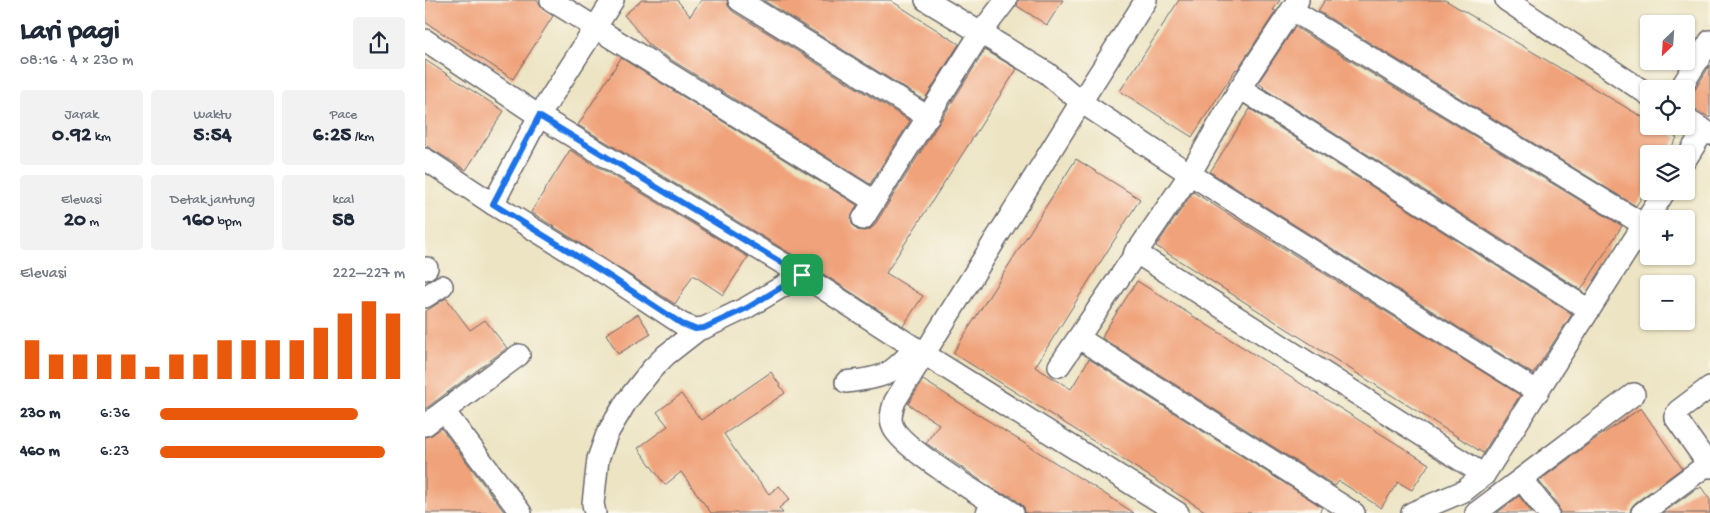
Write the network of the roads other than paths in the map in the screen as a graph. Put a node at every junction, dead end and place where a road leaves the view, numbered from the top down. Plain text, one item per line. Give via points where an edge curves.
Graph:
1 (551, 0) edge
2 (613, 0) edge
3 (739, 0) edge
4 (926, 0) edge
5 (1006, 0) edge
6 (1146, 0) edge
7 (1506, 0) edge
8 (1295, 5) edge
9 (595, 28) junction
10 (980, 34) junction
11 (425, 40) edge
12 (1710, 42) edge
13 (1686, 80) edge
14 (1240, 88) junction
15 (1640, 89) edge
16 (1081, 102) junction
17 (539, 116) junction
18 (927, 117) junction
19 (1695, 125) edge
20 (1707, 132) edge
21 (1695, 147) edge
22 (425, 159) edge
23 (1190, 174) junction
24 (493, 204) junction
25 (1640, 222) edge
26 (1640, 231) edge
27 (1135, 252) junction
28 (802, 275) junction
29 (1589, 310) junction
30 (698, 330) junction
31 (1079, 338) junction
32 (920, 351) junction
33 (519, 355) dead end
34 (1059, 366) dead end
35 (846, 382) dead end
36 (1710, 387) edge
37 (1537, 392) junction
38 (1634, 394) dead end
39 (444, 411) junction
40 (425, 425) edge
41 (1709, 466) edge
42 (1484, 475) junction
43 (1522, 480) junction
44 (990, 509) edge
45 (521, 513) edge
46 (595, 513) edge
47 (1013, 513) edge
48 (1178, 513) edge
49 (1353, 513) edge
50 (1412, 513) edge
51 (1476, 513) edge
52 (1548, 513) edge
53 (1642, 513) edge

1 - 9 street
2 - 9 street
3 - 18 street
4 - 10 street
5 - 10 street
6 - 16 street
7 - 15 street
8 - 14 street
8 - 25 street
9 - 17 street
9 - 18 street via 868,210
10 - 16 street via 1047,73
10 - 18 street
11 - 17 street
12 - 13 street
14 - 23 street
14 - 29 street
16 - 23 street
16 - 32 street
17 - 24 street
17 - 28 street
19 - 20 street
20 - 21 street
22 - 24 street
23 - 27 street
23 - 37 street
24 - 30 street via 682,324
26 - 29 street
27 - 31 street
27 - 42 street
28 - 30 street via 747,308
28 - 32 street
29 - 37 street
30 - 46 street via 652,369 626,402 607,434 598,460 593,504
31 - 34 street
31 - 49 street
32 - 35 street via 887,374
32 - 44 street via 892,409 893,427 920,455
32 - 48 street
33 - 39 street
36 - 41 street via 1678,411 1675,417
37 - 42 street
38 - 43 street
39 - 40 street
39 - 45 street
41 - 53 street
42 - 50 street via 1464,491
43 - 51 street
43 - 52 street
44 - 47 street via 1004,507

